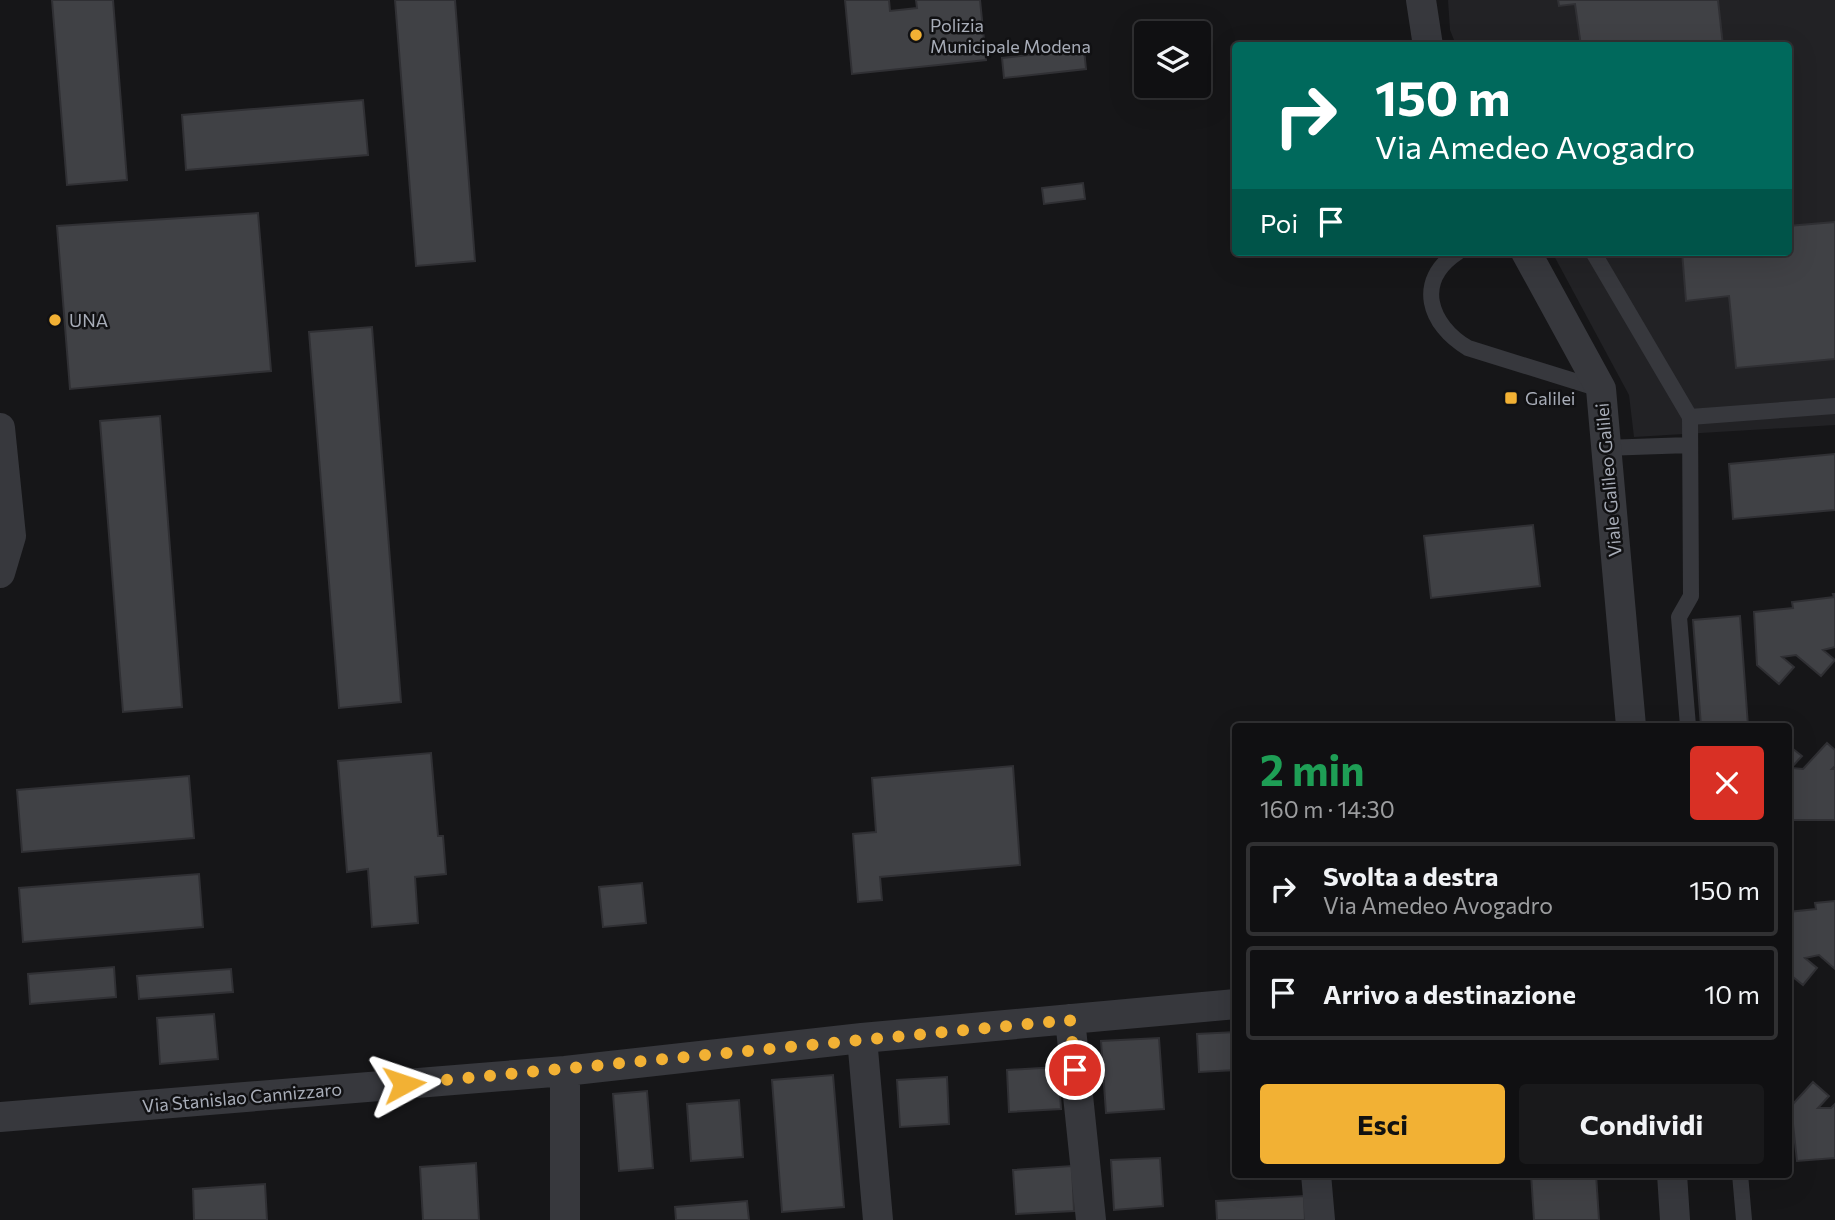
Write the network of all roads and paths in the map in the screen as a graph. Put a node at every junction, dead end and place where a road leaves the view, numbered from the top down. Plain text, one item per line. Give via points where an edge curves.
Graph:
1 (1420, 0) edge
2 (1427, 42) edge
3 (1454, 256) edge
4 (1528, 256) edge
5 (1595, 256) edge
6 (1601, 389) junction
7 (1835, 406) edge
8 (1690, 417) junction
9 (0, 428) edge
10 (1690, 445) junction
11 (1604, 448) junction
12 (0, 573) edge
13 (1631, 723) edge
14 (1688, 723) edge
15 (1232, 1004) edge
16 (1070, 1020) junction
17 (862, 1038) junction
18 (565, 1071) junction
19 (0, 1117) edge
20 (1316, 1178) edge
21 (1672, 1178) edge
22 (1740, 1178) edge
23 (565, 1220) edge
24 (878, 1220) edge
25 (1091, 1220) edge
26 (1320, 1220) edge
27 (1675, 1220) edge
28 (1744, 1220) edge

1 - 2 street
3 - 6 lane via 1440,268 1431,300 1435,317 1453,339 1468,348
4 - 6 street, Viale Galileo Galilei
5 - 8 lane
6 - 11 street, Viale Galileo Galilei
7 - 8 lane
8 - 10 lane
9 - 12 street via 11,536
10 - 11 lane
10 - 14 lane via 1691,596 1679,617
11 - 13 street, Viale Galileo Galilei
15 - 16 street, Via Stanislao Cannizzaro
16 - 17 street, Via Stanislao Cannizzaro
16 - 25 street
17 - 18 street, Via Stanislao Cannizzaro
17 - 24 street
18 - 19 street, Via Stanislao Cannizzaro
18 - 23 street
20 - 26 street
21 - 27 street
22 - 28 lane

